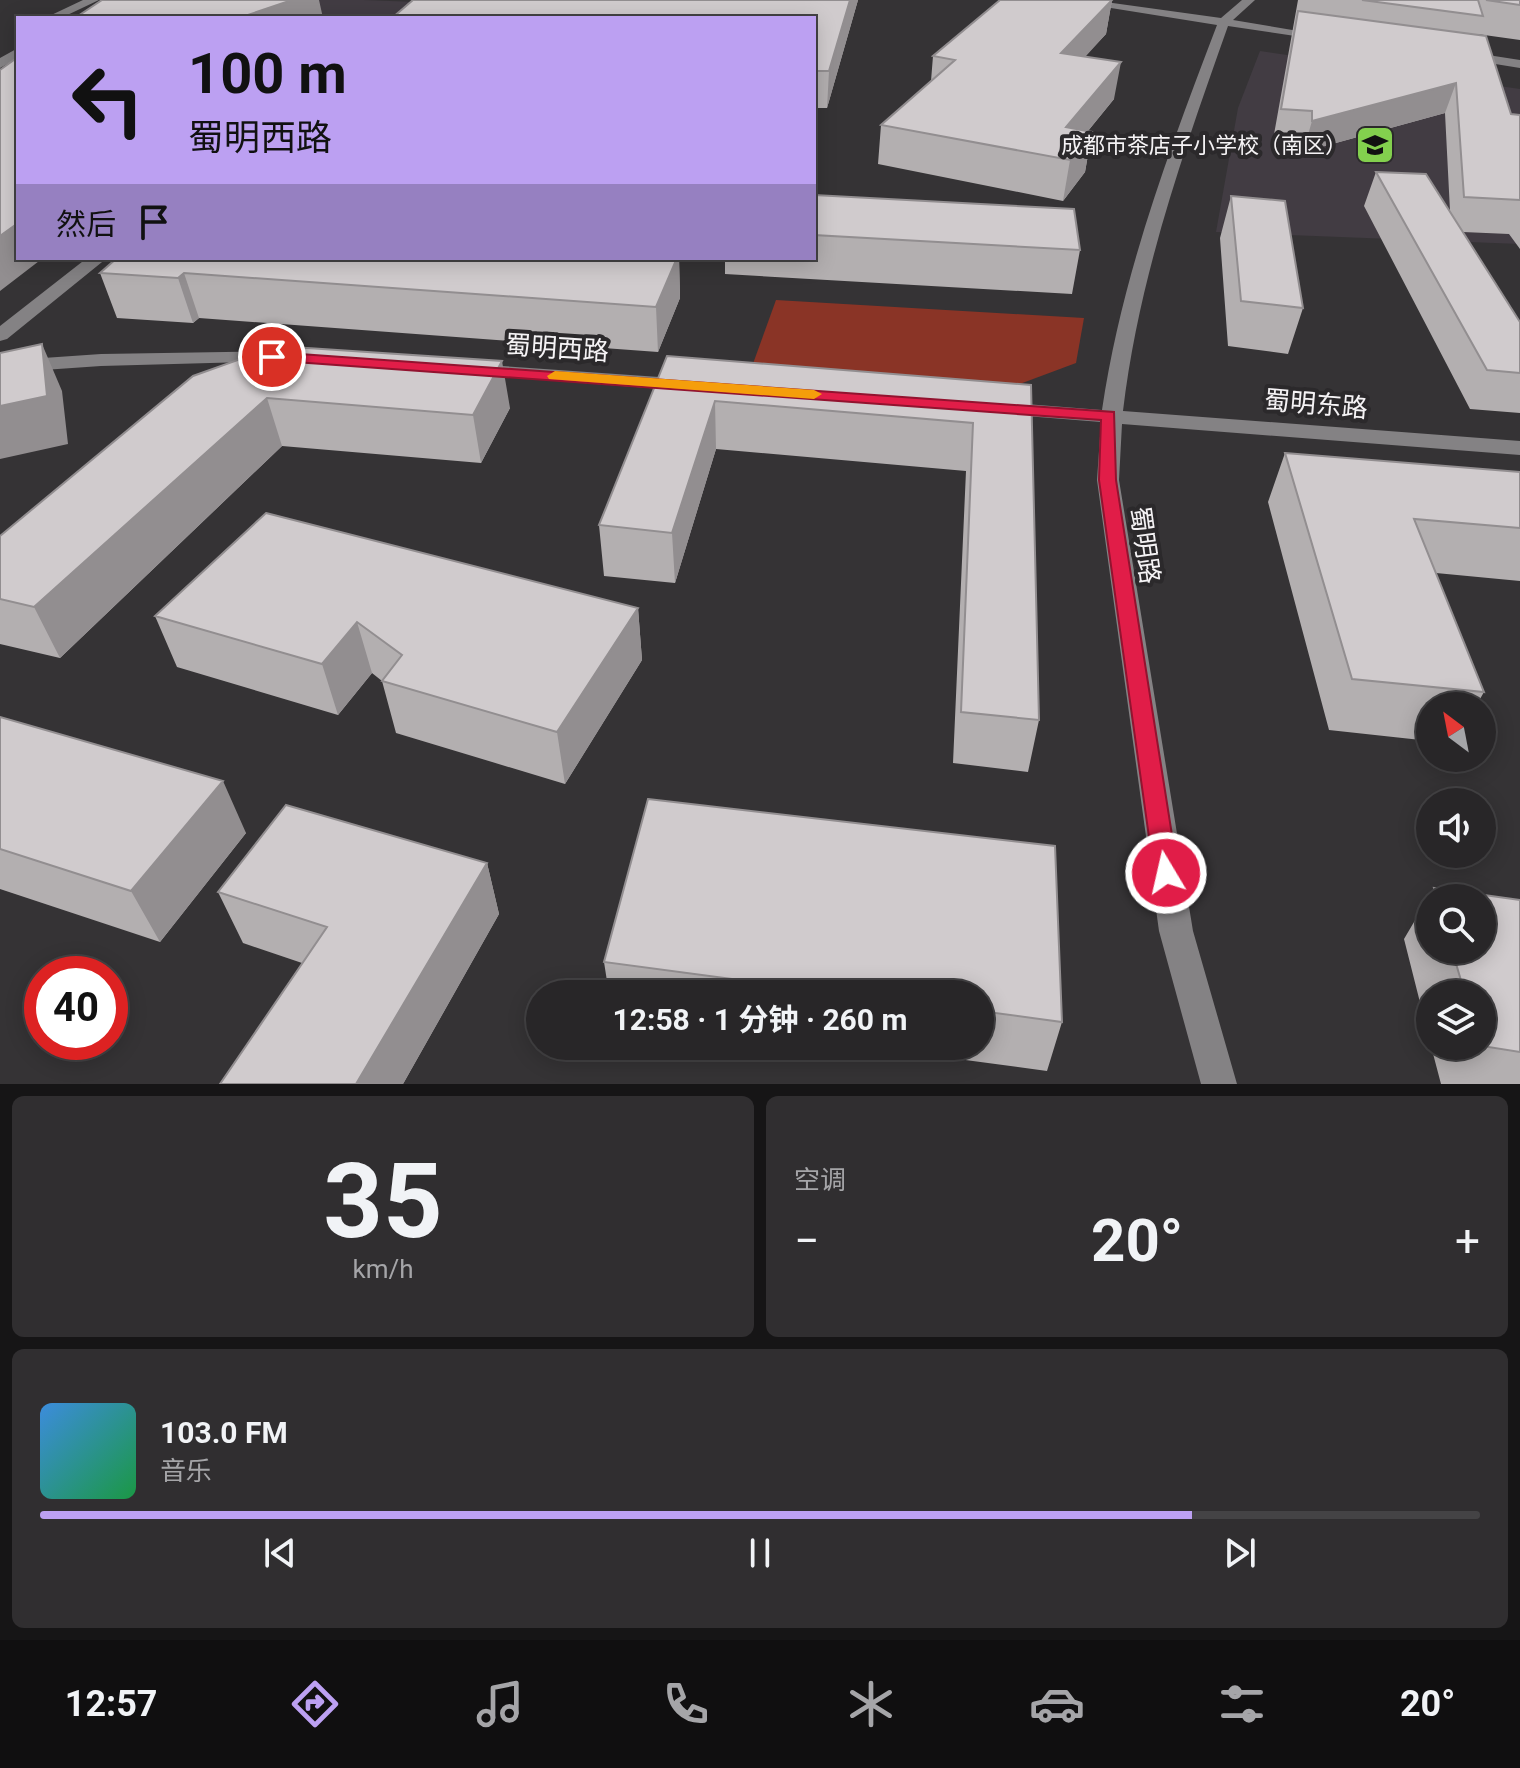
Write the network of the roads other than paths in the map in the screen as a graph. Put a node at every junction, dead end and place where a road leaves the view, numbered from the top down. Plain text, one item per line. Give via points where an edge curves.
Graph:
1 (1067, 0) edge
2 (1249, 0) edge
3 (98, 3) edge
4 (57, 16) edge
5 (82, 16) edge
6 (1224, 22) junction
7 (1333, 37) edge
8 (1442, 53) edge
9 (1520, 64) edge
10 (95, 260) edge
11 (0, 335) edge
12 (224, 356) junction
13 (296, 357) edge
14 (0, 367) edge
15 (455, 369) edge
16 (201, 377) edge
17 (710, 387) edge
18 (981, 407) edge
19 (1109, 416) junction
20 (1520, 448) edge
21 (1219, 1084) edge

1 - 6 street
2 - 6 street
3 - 4 street
3 - 5 street
6 - 7 street
6 - 19 street, 蜀明路 via 1153,212 1130,294
8 - 9 street
10 - 11 street
12 - 13 street
12 - 14 street
12 - 16 street
15 - 17 street, 蜀明西路
18 - 19 street
19 - 20 street, 蜀明东路
19 - 21 street, 蜀明路 via 1108,480 1173,916

